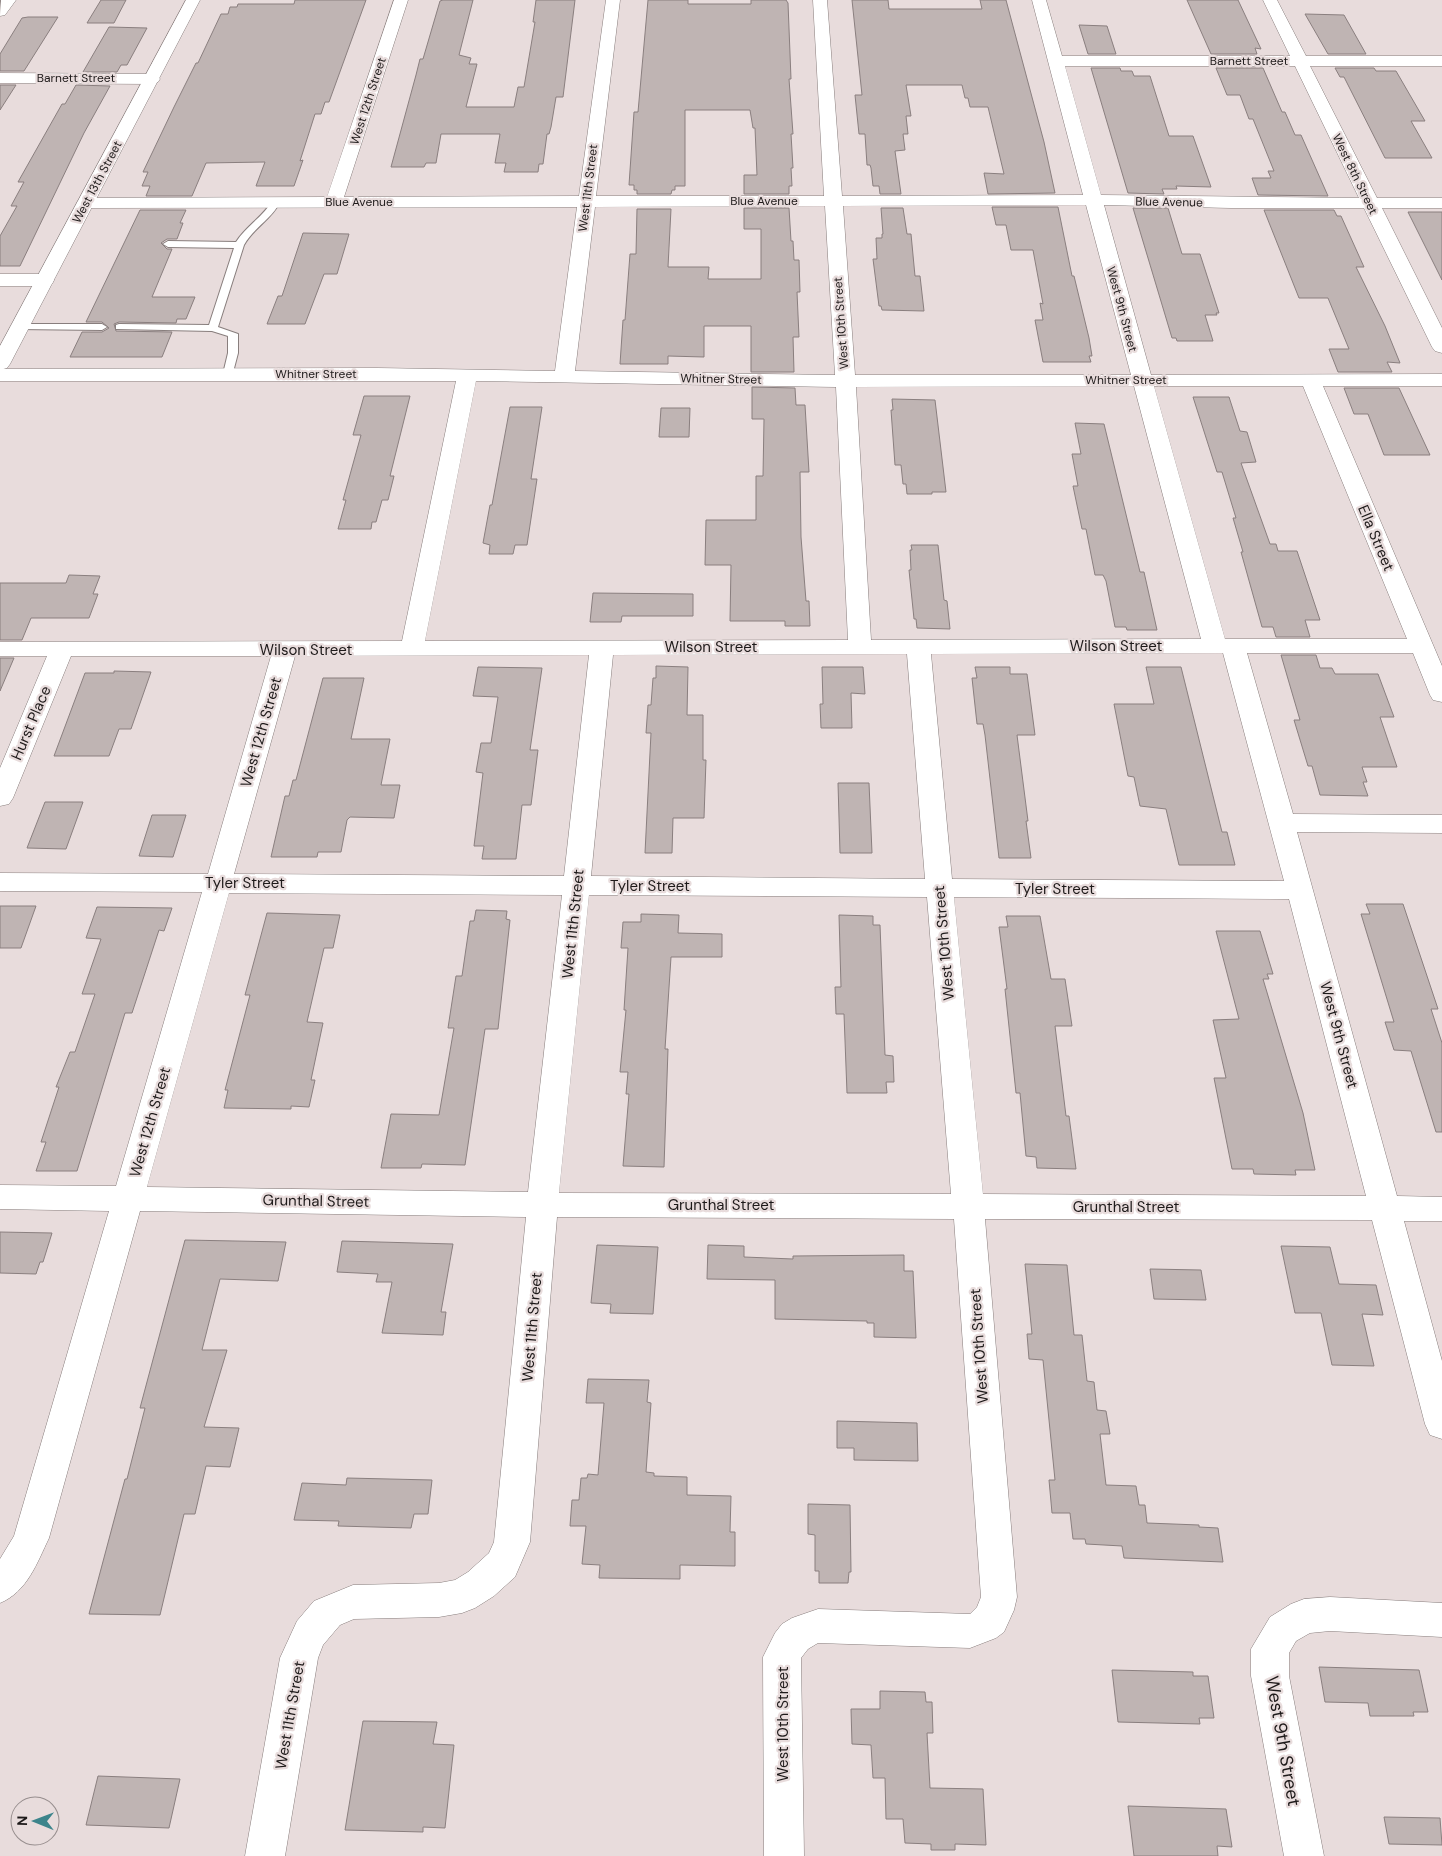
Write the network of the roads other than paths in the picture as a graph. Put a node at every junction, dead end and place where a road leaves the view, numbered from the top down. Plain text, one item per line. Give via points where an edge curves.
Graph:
1 (9, 0) edge
2 (193, 0) edge
3 (401, 0) edge
4 (612, 0) edge
5 (820, 0) edge
6 (1040, 0) edge
7 (1270, 0) edge
8 (0, 12) edge
9 (1056, 61) junction
10 (1300, 61) junction
11 (1442, 61) edge
12 (0, 78) edge
13 (152, 79) junction
14 (833, 200) junction
15 (1093, 200) junction
16 (587, 201) junction
17 (276, 202) junction
18 (334, 202) junction
19 (86, 203) junction
20 (1442, 203) edge
21 (1370, 204) junction
22 (168, 244) dead end
23 (239, 245) junction
24 (0, 280) edge
25 (45, 280) junction
26 (20, 327) junction
27 (102, 327) dead end
28 (119, 327) dead end
29 (213, 328) junction
30 (1442, 347) edge
31 (0, 364) edge
32 (228, 374) junction
33 (0, 375) edge
34 (467, 376) junction
35 (564, 377) junction
36 (1142, 380) junction
37 (1442, 380) edge
38 (845, 381) junction
39 (1311, 381) junction
40 (860, 646) junction
41 (918, 646) junction
42 (1224, 646) junction
43 (1421, 646) junction
44 (602, 648) junction
45 (0, 649) edge
46 (62, 649) junction
47 (412, 649) junction
48 (285, 650) junction
49 (1442, 695) edge
50 (0, 798) edge
51 (1282, 823) junction
52 (1442, 824) edge
53 (0, 882) edge
54 (218, 882) junction
55 (577, 886) junction
56 (939, 888) junction
57 (1300, 890) junction
58 (0, 1198) edge
59 (127, 1199) junction
60 (543, 1205) junction
61 (968, 1206) junction
62 (1385, 1208) junction
63 (1442, 1210) edge
64 (1442, 1424) edge
65 (0, 1586) edge
66 (1442, 1620) edge
67 (265, 1856) edge
68 (784, 1856) edge
69 (1304, 1856) edge

1 - 8 street
2 - 13 street, West 13th Street
3 - 18 street, West 12th Street
4 - 16 street, West 11th Street
5 - 14 street, West 10th Street
6 - 9 street, West 9th Street
7 - 10 street, West 8th Street
9 - 10 street, Barnett Street
9 - 15 street, West 9th Street
10 - 11 street, Barnett Street
10 - 21 street, West 8th Street
12 - 13 street, Barnett Street
13 - 19 street, West 13th Street
14 - 15 street, Blue Avenue
14 - 16 street, Blue Avenue
14 - 38 street, West 10th Street
15 - 21 street, Blue Avenue
15 - 36 street, West 9th Street
16 - 18 street, Blue Avenue
16 - 35 street, West 11th Street
17 - 18 street, Blue Avenue
17 - 19 street, Blue Avenue
17 - 23 lane via 272,212 244,234
19 - 25 street, West 13th Street
20 - 21 street, Blue Avenue
21 - 30 street, West 8th Street
22 - 23 lane
23 - 29 lane
24 - 25 street
25 - 26 street, West 13th Street
26 - 27 lane
26 - 31 street, West 13th Street
28 - 29 lane
29 - 32 lane via 233,334
32 - 33 street, Whitner Street
32 - 34 street, Whitner Street
34 - 35 street, Whitner Street
34 - 47 street
35 - 38 street, Whitner Street
36 - 38 street, Whitner Street
36 - 39 street, Whitner Street
36 - 42 street, West 9th Street
37 - 39 street, Whitner Street
38 - 40 street, West 10th Street
39 - 43 street, Ella Street
40 - 41 street, Wilson Street
40 - 44 street, Wilson Street
41 - 42 street, Wilson Street
41 - 56 street, West 10th Street
42 - 43 street, Wilson Street
42 - 51 street, West 9th Street
43 - 49 street, Ella Street
44 - 47 street, Wilson Street
44 - 55 street, West 11th Street
45 - 46 street, Wilson Street
46 - 48 street, Wilson Street
46 - 50 street, Hurst Place
47 - 48 street, Wilson Street
48 - 54 street, West 12th Street
51 - 52 street
51 - 57 street, West 9th Street
53 - 54 street, Tyler Street
54 - 55 street, Tyler Street
54 - 59 street, West 12th Street
55 - 56 street, Tyler Street
55 - 60 street, West 11th Street
56 - 57 street, Tyler Street
56 - 61 street, West 10th Street
57 - 62 street, West 9th Street
58 - 59 street, Grunthal Street
59 - 60 street, Grunthal Street
59 - 65 street, West 12th Street via 31,1538 18,1565
60 - 61 street, Grunthal Street
60 - 67 street, West 11th Street via 512,1542 502,1564 482,1584 462,1596 439,1600 353,1602 327,1613 310,1633 299,1658
61 - 62 street, Grunthal Street
61 - 68 street, West 10th Street via 998,1597 996,1610 982,1627 970,1631 818,1626 795,1634 782,1657
62 - 63 street, Grunthal Street
62 - 64 street, West 9th Street
66 - 69 street, West 9th Street via 1330,1614 1304,1616 1283,1629 1270,1649 1270,1676

